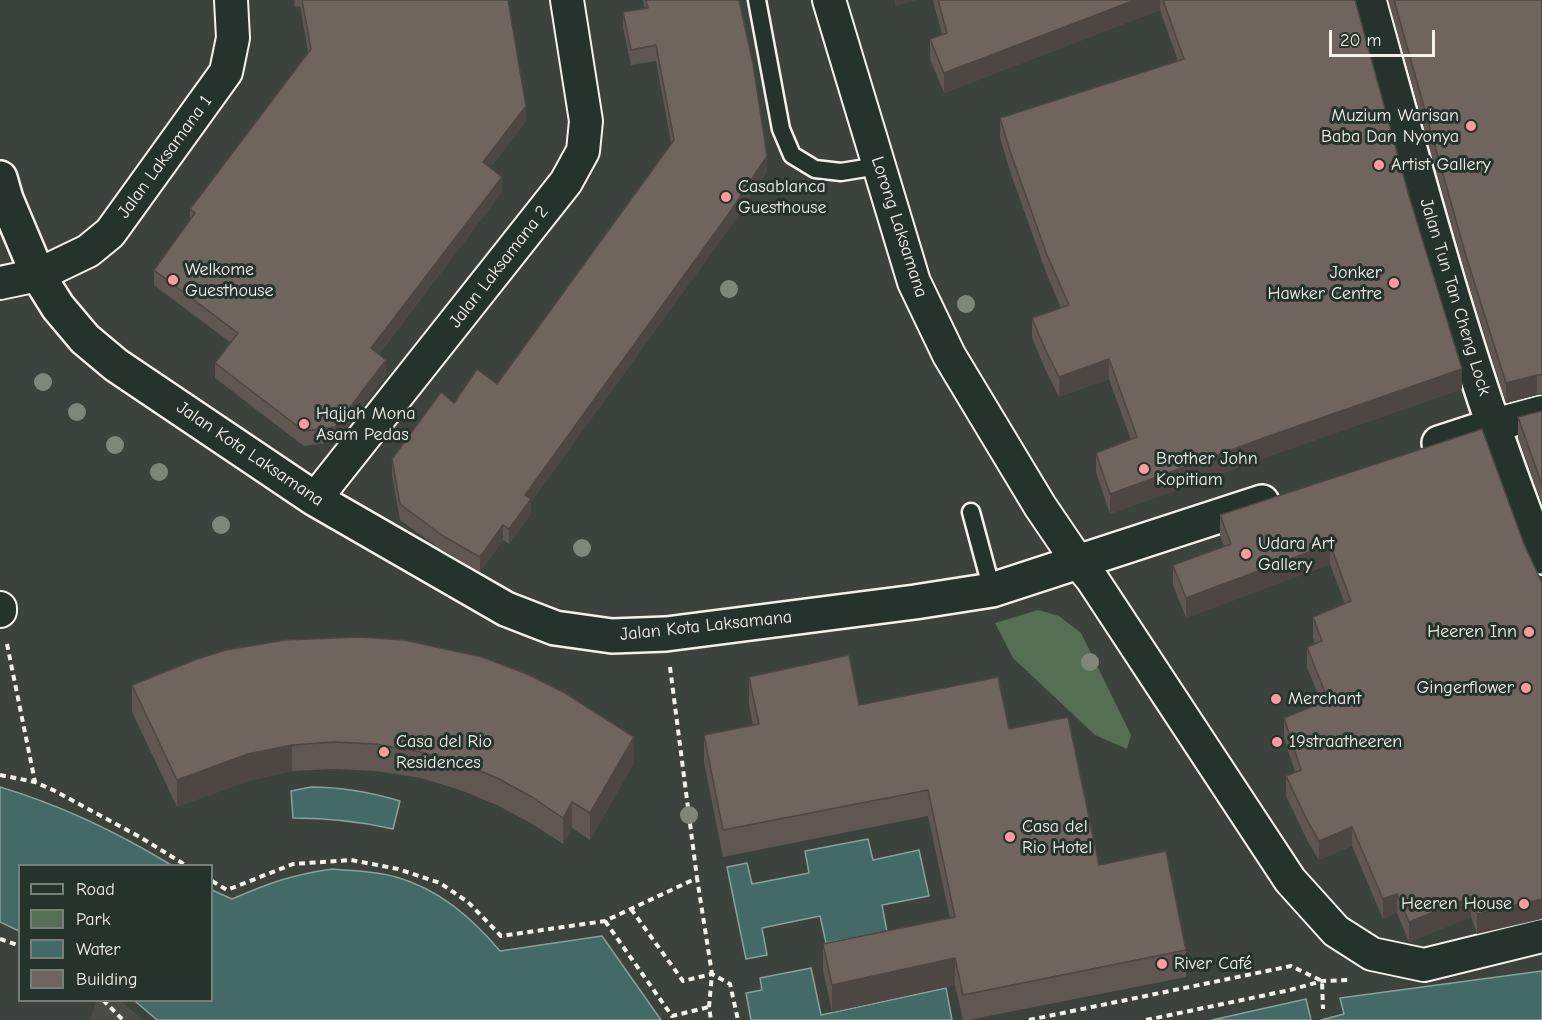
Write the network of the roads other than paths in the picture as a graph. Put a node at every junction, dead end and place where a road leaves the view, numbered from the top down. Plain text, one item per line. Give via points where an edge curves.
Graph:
1 (231, 0) edge
2 (567, 0) edge
3 (757, 0) edge
4 (829, 0) edge
5 (1369, 0) edge
6 (878, 166) junction
7 (0, 178) edge
8 (38, 275) junction
9 (0, 283) edge
10 (1542, 412) edge
11 (1494, 425) junction
12 (1415, 451) edge
13 (1290, 492) edge
14 (315, 499) junction
15 (971, 512) dead end
16 (1542, 557) edge
17 (1078, 562) junction
18 (992, 590) junction
19 (1542, 936) edge

1 - 8 street, Jalan Laksamana 1 via 233,38 226,72 110,233 88,251
2 - 14 street, Jalan Laksamana 2 via 586,121 583,151 566,182
3 - 6 lane via 781,129 792,155 815,169 841,172
4 - 6 street, Lorong Laksamana
5 - 11 street, Jalan Tun Tan Cheng Lock via 1456,307
6 - 17 street, Lorong Laksamana via 914,282 949,355
7 - 8 street, Jalan Kota Laksamana
8 - 9 street, Jalan Laksamana 1
8 - 14 street, Jalan Kota Laksamana via 85,339
10 - 11 street
11 - 12 street
11 - 16 street, Jalan Tun Tan Cheng Lock
13 - 17 street, Jalan Kota Laksamana
14 - 18 street, Jalan Kota Laksamana via 506,609 555,628 612,636 666,634
15 - 18 lane
17 - 18 street, Jalan Kota Laksamana
17 - 19 street, Lorong Laksamana via 1290,880 1364,966 1424,965

